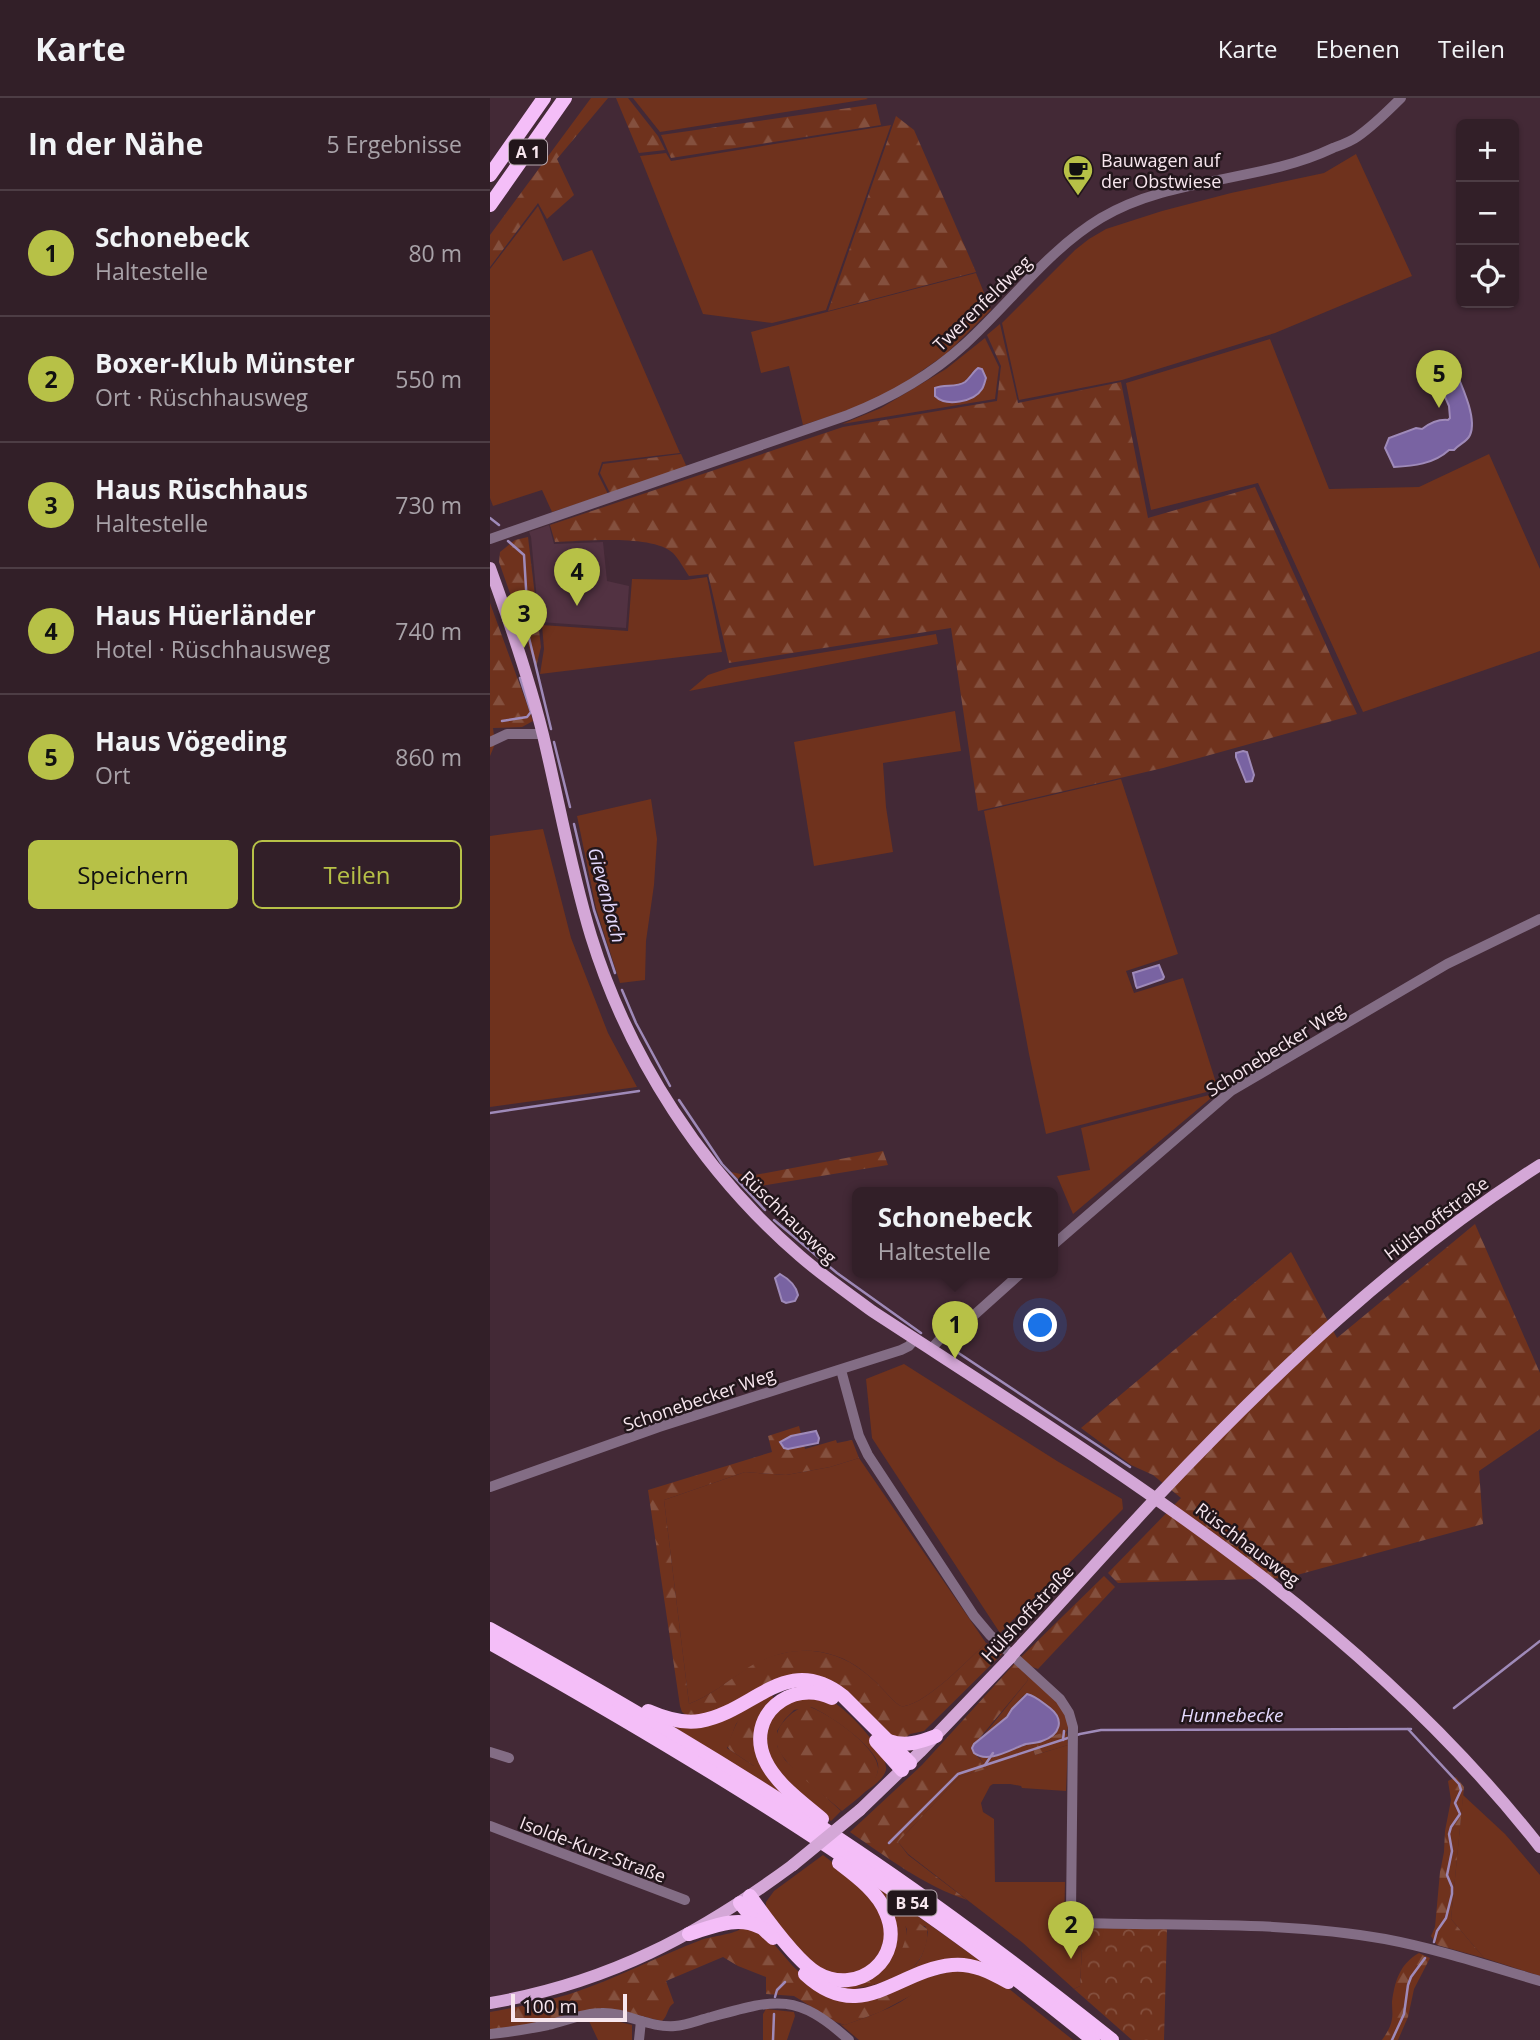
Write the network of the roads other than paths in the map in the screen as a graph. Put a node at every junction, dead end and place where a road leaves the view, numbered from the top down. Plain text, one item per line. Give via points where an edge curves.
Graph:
1 (544, 98) edge
2 (565, 98) edge
3 (1401, 98) edge
4 (490, 175) edge
5 (490, 205) edge
6 (490, 539) edge
7 (490, 568) edge
8 (542, 734) junction
9 (490, 742) edge
10 (1540, 919) edge
11 (1540, 1165) edge
12 (1058, 1241) edge
13 (1015, 1278) edge
14 (915, 1339) junction
15 (931, 1349) junction
16 (841, 1370) junction
17 (490, 1487) edge
18 (1156, 1498) junction
19 (490, 1629) edge
20 (490, 1643) edge
21 (528, 1651) junction
22 (936, 1736) junction
23 (888, 1741) junction
24 (490, 1752) edge
25 (509, 1758) dead end
26 (906, 1767) junction
27 (749, 1795) junction
28 (490, 1826) edge
29 (1540, 1847) edge
30 (900, 1880) junction
31 (685, 1900) dead end
32 (745, 1900) junction
33 (767, 1932) junction
34 (689, 1934) junction
35 (1540, 1982) edge
36 (490, 2003) edge
37 (1069, 2020) junction
38 (641, 2021) junction
39 (490, 2034) edge
40 (639, 2040) edge
41 (849, 2040) edge
42 (1093, 2040) edge
43 (1112, 2040) edge

1 - 4 highway, A 1
2 - 5 highway, A 1
3 - 6 street, Twerenfeldweg via 1356,138 1309,159 1153,195 1101,218 1053,256 942,364 877,403
7 - 8 main road, Rüschhausweg
8 - 9 street via 507,734
8 - 14 main road, Rüschhausweg via 592,936 618,1008 663,1092 715,1168 770,1228 830,1280
10 - 12 street, Schonebecker Weg via 1447,964 1231,1091
11 - 18 main road, Hülshoffstraße via 1460,1220 1359,1301 1276,1376
13 - 15 street
14 - 15 main road, Rüschhausweg
14 - 16 street, Schonebecker Weg via 901,1350
15 - 18 main road, Rüschhausweg
16 - 17 street, Schonebecker Weg
16 - 35 street via 868,1455 974,1616 1069,1713 1073,1727 1070,1914 1076,1922 1344,1933 1423,1947
18 - 22 main road, Hülshoffstraße
18 - 29 main road, Rüschhausweg via 1293,1600 1385,1679 1470,1764
19 - 21 highway, B 54
20 - 27 highway, B 54
21 - 23 highway via 560,1661 656,1715 685,1722 720,1715 774,1686 812,1681 843,1696
21 - 30 highway, B 54 via 744,1778
22 - 23 highway via 913,1744
22 - 26 main road, Hülshoffstraße
23 - 26 highway
24 - 25 street
26 - 30 highway via 829,1696 790,1695 776,1704 763,1723 762,1753 775,1775 811,1810 876,1855
26 - 32 main road, Hülshoffstraße, bridge via 860,1810
27 - 32 highway via 776,1820 848,1870 876,1898 890,1923 888,1949 874,1969 860,1977 824,1976 804,1963
27 - 37 highway, B 54 via 908,1900
28 - 31 street, Isolde-Kurz-Straße
30 - 43 highway, B 54
32 - 33 highway via 755,1921
32 - 34 main road, Hülshoffstraße
33 - 34 highway via 740,1922
33 - 37 highway via 807,1975 837,1993 870,1994 933,1969 962,1965 995,1975
34 - 36 main road, Hülshoffstraße via 588,1979
37 - 42 highway, B 54
38 - 39 street via 595,2013
38 - 40 street
38 - 41 street via 675,2026 761,2003 778,2003 813,2012

